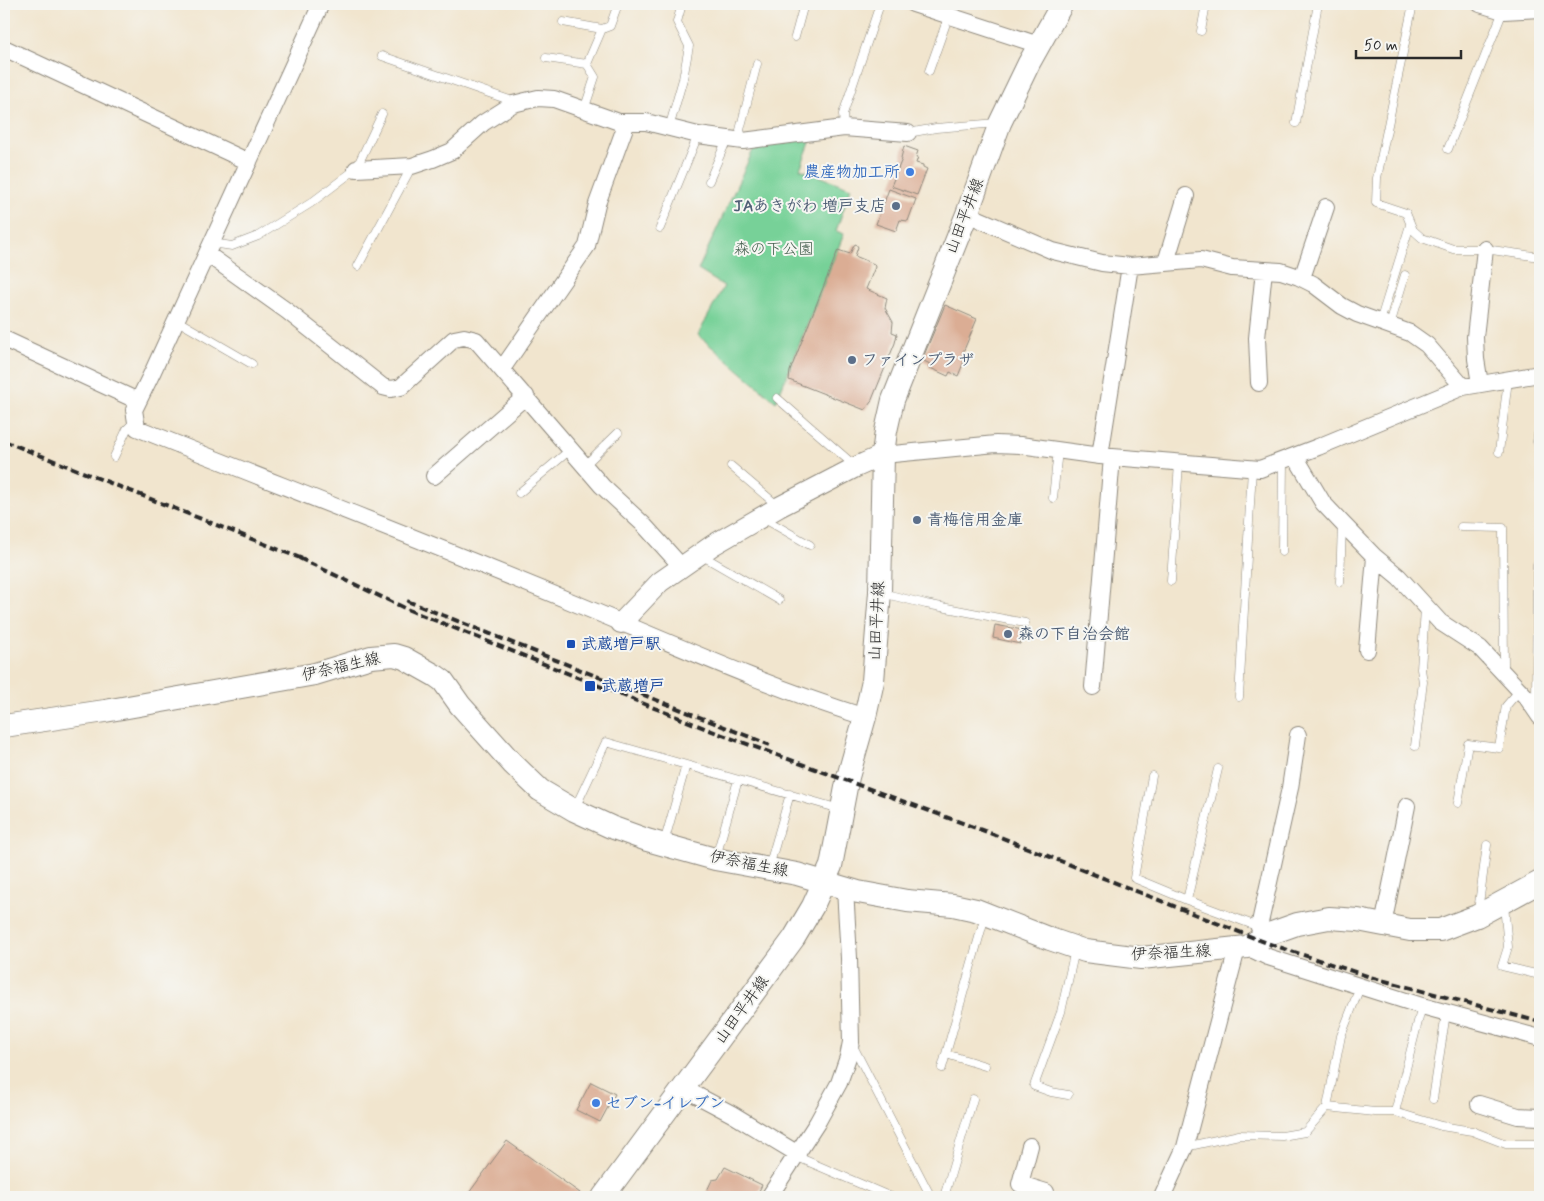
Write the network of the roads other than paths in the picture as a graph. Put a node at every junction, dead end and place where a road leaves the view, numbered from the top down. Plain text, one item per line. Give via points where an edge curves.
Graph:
1 (321, 4) edge
2 (618, 4) edge
3 (682, 4) edge
4 (804, 4) edge
5 (880, 4) edge
6 (913, 4) edge
7 (1062, 4) edge
8 (1206, 4) edge
9 (1318, 4) edge
10 (1413, 4) edge
11 (1480, 4) edge
12 (1539, 10) edge
13 (1502, 11) junction
14 (949, 15) junction
15 (563, 22) dead end
16 (602, 29) junction
17 (1201, 31) dead end
18 (795, 37) dead end
19 (1039, 45) junction
20 (4, 48) edge
21 (382, 56) dead end
22 (546, 58) dead end
23 (587, 64) junction
24 (756, 64) dead end
25 (929, 71) dead end
26 (517, 103) junction
27 (584, 110) junction
28 (382, 114) dead end
29 (627, 122) junction
30 (1000, 123) junction
31 (1296, 123) dead end
32 (670, 128) junction
33 (844, 128) junction
34 (908, 132) joint
35 (698, 135) junction
36 (727, 139) junction
37 (743, 141) junction
38 (1448, 149) dead end
39 (248, 162) junction
40 (412, 166) junction
41 (356, 169) junction
42 (708, 181) dead end
43 (1186, 196) dead end
44 (1326, 207) dead end
45 (967, 214) junction
46 (1410, 225) junction
47 (660, 228) dead end
48 (210, 248) junction
49 (1485, 248) junction
50 (1540, 257) edge
51 (1166, 262) junction
52 (358, 266) dead end
53 (1130, 266) junction
54 (1264, 270) junction
55 (1406, 275) dead end
56 (1302, 278) junction
57 (176, 320) junction
58 (1385, 324) junction
59 (4, 339) edge
60 (252, 364) dead end
61 (502, 369) junction
62 (1540, 374) edge
63 (1508, 380) junction
64 (1258, 383) dead end
65 (1480, 384) junction
66 (1463, 387) junction
67 (526, 396) junction
68 (777, 398) dead end
69 (138, 401) junction
70 (136, 420) junction
71 (1540, 422) edge
72 (618, 433) dead end
73 (1537, 442) dead end
74 (571, 449) junction
75 (1058, 450) junction
76 (1499, 452) dead end
77 (114, 456) dead end
78 (883, 456) junction
79 (1106, 457) junction
80 (1289, 458) junction
81 (1179, 463) junction
82 (585, 465) junction
83 (731, 466) dead end
84 (856, 467) junction
85 (1252, 469) junction
86 (434, 476) dead end
87 (519, 494) dead end
88 (1053, 498) dead end
89 (780, 507) junction
90 (761, 518) junction
91 (1342, 522) junction
92 (1461, 527) dead end
93 (810, 545) dead end
94 (1282, 552) dead end
95 (699, 554) junction
96 (1375, 557) junction
97 (1537, 564) dead end
98 (681, 566) junction
99 (1171, 581) dead end
100 (1340, 582) dead end
101 (880, 592) junction
102 (779, 600) dead end
103 (1426, 607) junction
104 (621, 623) junction
105 (1025, 623) dead end
106 (1367, 650) dead end
107 (1504, 672) junction
108 (1092, 687) dead end
109 (1519, 691) junction
110 (1239, 697) dead end
111 (1538, 713) edge
112 (866, 717) junction
113 (4, 726) edge
114 (1298, 735) dead end
115 (1415, 746) dead end
116 (686, 765) junction
117 (1218, 769) dead end
118 (1152, 776) dead end
119 (738, 780) junction
120 (790, 794) junction
121 (1458, 803) dead end
122 (1407, 806) dead end
123 (842, 809) junction
124 (574, 810) junction
125 (663, 845) junction
126 (1487, 845) dead end
127 (715, 859) junction
128 (769, 869) junction
129 (1540, 882) edge
130 (835, 886) junction
131 (1187, 900) junction
132 (1504, 903) junction
133 (986, 914) junction
134 (1478, 916) junction
135 (1383, 925) junction
136 (1264, 931) junction
137 (1076, 947) junction
138 (1242, 948) junction
139 (1540, 975) edge
140 (1360, 987) junction
141 (1422, 1006) junction
142 (1446, 1013) junction
143 (1540, 1038) edge
144 (852, 1042) junction
145 (946, 1054) junction
146 (985, 1066) dead end
147 (942, 1068) dead end
148 (683, 1088) junction
149 (1068, 1095) dead end
150 (973, 1099) dead end
151 (1433, 1099) dead end
152 (1479, 1104) dead end
153 (1327, 1107) junction
154 (1395, 1112) junction
155 (1540, 1117) edge
156 (1540, 1144) edge
157 (1030, 1146) dead end
158 (1185, 1147) junction
159 (798, 1154) junction
160 (603, 1197) edge
161 (769, 1197) edge
162 (891, 1197) edge
163 (931, 1197) edge
164 (944, 1197) edge
165 (1045, 1197) edge
166 (1162, 1197) edge

1 - 39 street
2 - 16 lane via 610,26
3 - 32 lane via 677,22 689,46
4 - 18 lane
5 - 33 lane via 843,114
6 - 14 street
7 - 19 main road, 山田平井線
8 - 17 lane
9 - 31 lane
10 - 46 lane via 1378,178 1376,203 1406,213
11 - 13 street
12 - 13 street
13 - 38 lane
14 - 19 street
14 - 25 lane
15 - 16 lane
16 - 23 lane
19 - 30 main road, 山田平井線
20 - 39 street
21 - 26 lane
22 - 23 lane
23 - 27 lane via 596,77
24 - 37 lane via 740,130
26 - 27 street via 538,98 554,99
26 - 40 street via 483,124 452,151
27 - 29 street
28 - 41 lane
29 - 32 street via 646,122
29 - 61 street via 597,204 587,246
30 - 34 lane
30 - 45 main road, 山田平井線
32 - 35 street
33 - 34 street
33 - 37 street
35 - 36 street
35 - 47 lane
36 - 37 street
36 - 42 lane
39 - 48 street
40 - 41 street
40 - 52 lane
41 - 48 lane via 311,204 258,236 232,246
43 - 51 street
44 - 56 street
45 - 53 street via 1053,251 1102,264
45 - 78 main road, 山田平井線 via 894,400
46 - 49 lane via 1422,238 1453,249
46 - 58 lane
48 - 57 street
48 - 61 street via 383,387 401,387 454,339 476,340
49 - 50 lane
49 - 65 street via 1475,338
51 - 53 street
51 - 54 street via 1202,260 1232,268
53 - 79 street
54 - 56 street
54 - 64 street
55 - 58 lane
56 - 58 street via 1342,306
57 - 60 lane
57 - 69 street
58 - 66 street via 1410,333 1427,345
59 - 69 street
61 - 67 street
62 - 63 street
63 - 65 street
63 - 76 lane
65 - 66 street
66 - 80 street
67 - 74 street
67 - 86 street
68 - 84 lane
69 - 70 street via 134,410
70 - 77 lane via 126,429
70 - 104 street via 137,428
71 - 73 lane
72 - 82 lane
74 - 82 street
74 - 87 lane
75 - 78 street via 996,444
75 - 79 street
75 - 88 lane
78 - 84 street
78 - 101 main road, 山田平井線
79 - 81 street
79 - 108 street
80 - 85 street
80 - 91 street via 1323,503
80 - 94 lane
81 - 85 street
81 - 99 lane
82 - 98 street
83 - 89 lane
84 - 89 street
85 - 110 lane
89 - 90 street
90 - 93 lane
90 - 95 street
91 - 96 street
91 - 100 lane
92 - 107 lane via 1503,528
95 - 98 street
95 - 102 lane
96 - 103 street via 1399,576
96 - 106 street
97 - 111 lane
98 - 104 street via 660,582
101 - 105 lane
101 - 112 main road, 山田平井線 via 876,662
103 - 107 street via 1440,622 1480,648
103 - 115 lane via 1421,669 1423,682
104 - 112 street via 828,706
107 - 109 street
109 - 111 street
109 - 121 lane via 1506,706 1499,748 1468,744
112 - 123 main road, 山田平井線
113 - 124 main road, 伊奈福生線 via 315,674 371,657 394,655 443,681 512,763 540,790
114 - 136 street
116 - 119 lane
116 - 124 lane via 606,742
116 - 125 lane
117 - 131 lane
118 - 131 lane via 1134,878
119 - 120 lane
119 - 127 lane
120 - 123 lane
120 - 128 lane
122 - 135 street
123 - 130 main road, 山田平井線 via 835,849
124 - 125 main road, 伊奈福生線
125 - 127 main road, 伊奈福生線
126 - 134 lane
127 - 128 main road, 伊奈福生線
128 - 130 main road, 伊奈福生線
129 - 132 main road, 伊奈福生線
130 - 133 main road, 伊奈福生線 via 907,901 953,905
130 - 144 street via 849,958
130 - 148 main road, 山田平井線 via 813,906 794,938
131 - 136 lane
132 - 134 main road, 伊奈福生線
132 - 139 lane via 1508,947 1502,966
133 - 137 main road, 伊奈福生線
133 - 145 lane
134 - 135 main road, 伊奈福生線 via 1440,930 1410,930
135 - 136 main road, 伊奈福生線 via 1329,918
136 - 138 main road, 伊奈福生線
137 - 138 main road, 伊奈福生線 via 1141,958
137 - 149 lane via 1061,1012 1034,1086
138 - 140 street
138 - 158 street
140 - 141 street
140 - 153 lane via 1341,1036
141 - 142 street
141 - 154 lane
142 - 143 street
142 - 151 lane
144 - 159 street via 839,1082
144 - 163 lane
145 - 146 lane
145 - 147 lane
148 - 159 street
148 - 160 main road, 山田平井線
150 - 164 lane
152 - 155 street via 1518,1116
153 - 154 lane
153 - 158 lane via 1305,1132 1282,1136 1239,1135
154 - 156 lane via 1441,1126 1472,1131 1506,1144
157 - 165 street via 1020,1184 1046,1192
158 - 166 street
159 - 161 street
159 - 162 lane via 800,1158

